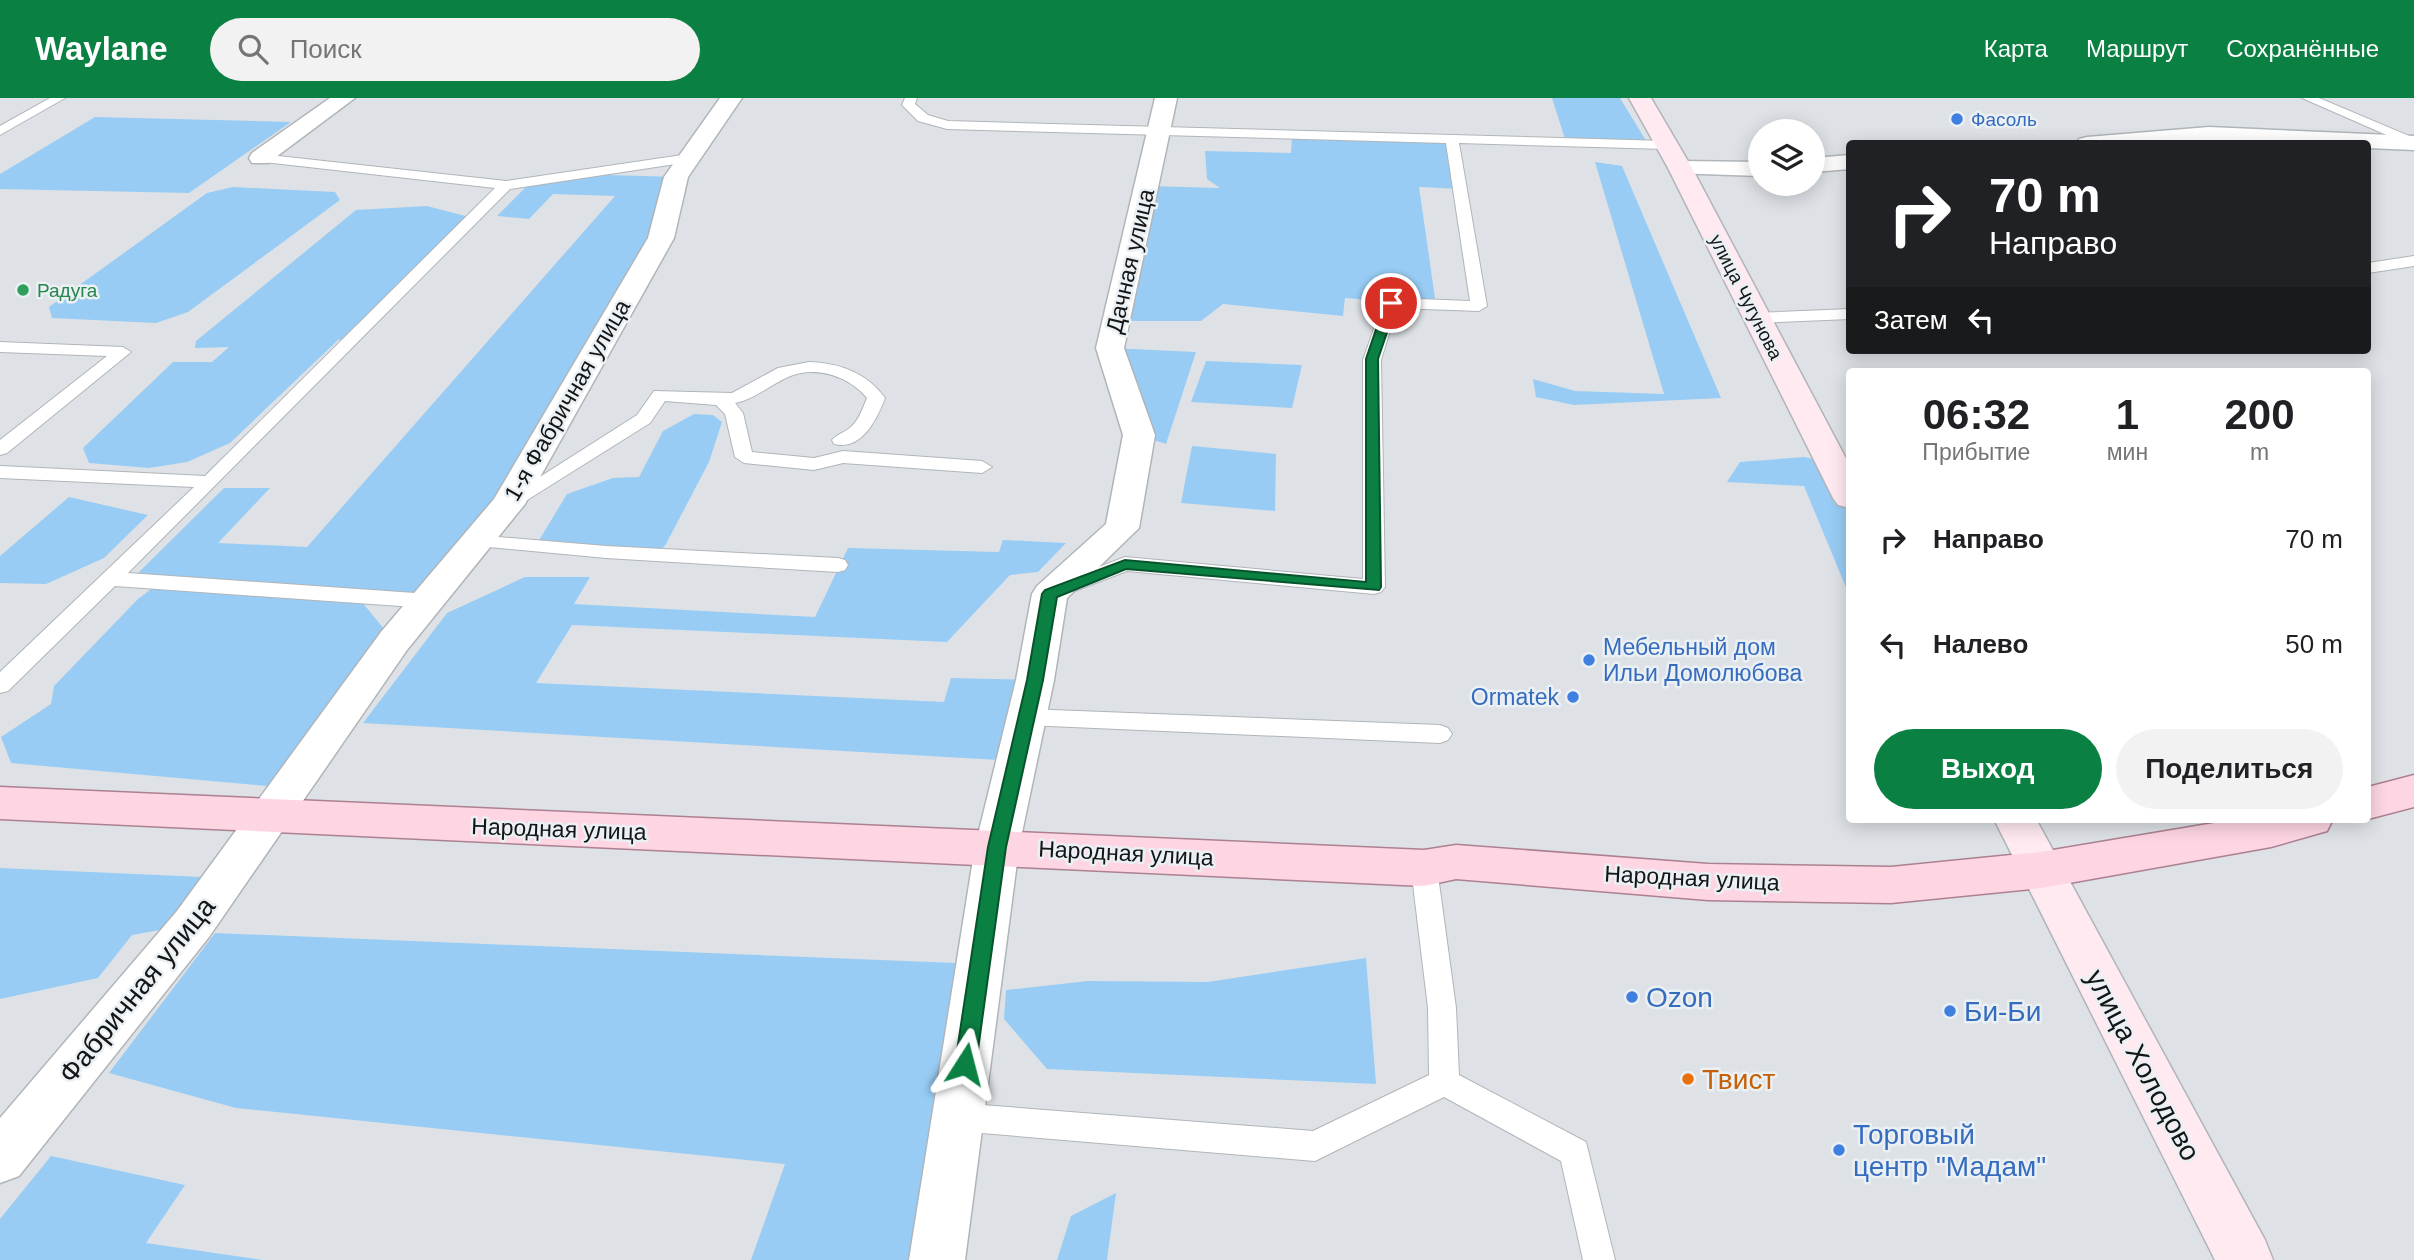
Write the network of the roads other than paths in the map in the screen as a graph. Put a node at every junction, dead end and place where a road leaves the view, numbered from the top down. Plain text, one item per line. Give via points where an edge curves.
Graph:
1 (59, 98) edge
2 (344, 98) edge
3 (731, 98) edge
4 (911, 98) edge
5 (1166, 98) edge
6 (1640, 98) edge
7 (2308, 98) edge
8 (0, 131) edge
9 (1158, 132) junction
10 (1452, 139) junction
11 (2136, 140) edge
12 (2346, 140) edge
13 (2371, 141) edge
14 (2414, 143) edge
15 (1673, 157) junction
16 (260, 158) joint
17 (689, 158) junction
18 (1846, 162) edge
19 (1825, 164) edge
20 (1748, 167) edge
21 (506, 185) junction
22 (2414, 261) edge
23 (2371, 268) edge
24 (1846, 314) edge
25 (1757, 318) junction
26 (0, 347) edge
27 (720, 398) junction
28 (841, 440) dead end
29 (0, 449) edge
30 (982, 467) dead end
31 (0, 472) edge
32 (210, 482) junction
33 (1846, 490) edge
34 (508, 504) junction
35 (474, 541) junction
36 (838, 565) dead end
37 (110, 579) junction
38 (1050, 594) junction
39 (429, 601) junction
40 (0, 685) edge
41 (1027, 717) junction
42 (1440, 734) dead end
43 (2414, 790) edge
44 (2371, 802) edge
45 (0, 803) edge
46 (269, 817) junction
47 (2017, 823) edge
48 (2297, 823) edge
49 (997, 847) junction
50 (1424, 868) junction
51 (2041, 870) junction
52 (1444, 1082) junction
53 (957, 1117) junction
54 (0, 1158) edge
55 (937, 1260) edge
56 (1599, 1260) edge
57 (2245, 1260) edge

1 - 8 lane
2 - 16 street
3 - 17 street, 1-я Фабричная улица
4 - 9 lane via 908,106 923,118 947,125
5 - 9 street, Дачная улица
6 - 15 main road, улица Чугунова
7 - 14 lane
9 - 10 lane
9 - 38 street, Дачная улица via 1110,348 1139,435 1122,528
10 - 15 lane
10 - 38 lane via 1479,306 1391,303 1372,359 1374,587 1125,564
11 - 12 street via 2209,134
13 - 14 street
15 - 20 street
15 - 25 main road, улица Чугунова
16 - 21 lane
17 - 21 lane
17 - 34 street, 1-я Фабричная улица via 676,177 661,238
18 - 19 street
21 - 32 lane
22 - 23 lane
24 - 25 lane
25 - 33 main road, улица Чугунова
26 - 29 lane via 123,352
27 - 28 lane via 735,399 786,371 830,369 847,374 869,387 876,398 855,436
27 - 30 lane via 734,413 744,457 814,464 843,457
27 - 34 lane via 660,396 644,419
31 - 32 lane
32 - 37 lane
34 - 35 street, 1-я Фабричная улица
35 - 36 lane
35 - 39 street, 1-я Фабричная улица
37 - 39 lane
37 - 40 lane
38 - 41 street
39 - 46 street, 1-я Фабричная улица via 394,641
41 - 42 lane
41 - 49 street
43 - 44 main road
45 - 46 main road, Народная улица
46 - 49 main road, Народная улица
46 - 54 street, Фабричная улица via 193,924
47 - 51 main road
48 - 51 main road, Народная улица
49 - 50 main road, Народная улица
49 - 53 street
50 - 51 main road, Народная улица via 1456,863 1708,882 1891,885
50 - 52 lane via 1443,1008
51 - 57 main road, улица Холодово
52 - 53 lane via 1315,1146
52 - 56 lane via 1575,1152
53 - 55 street

